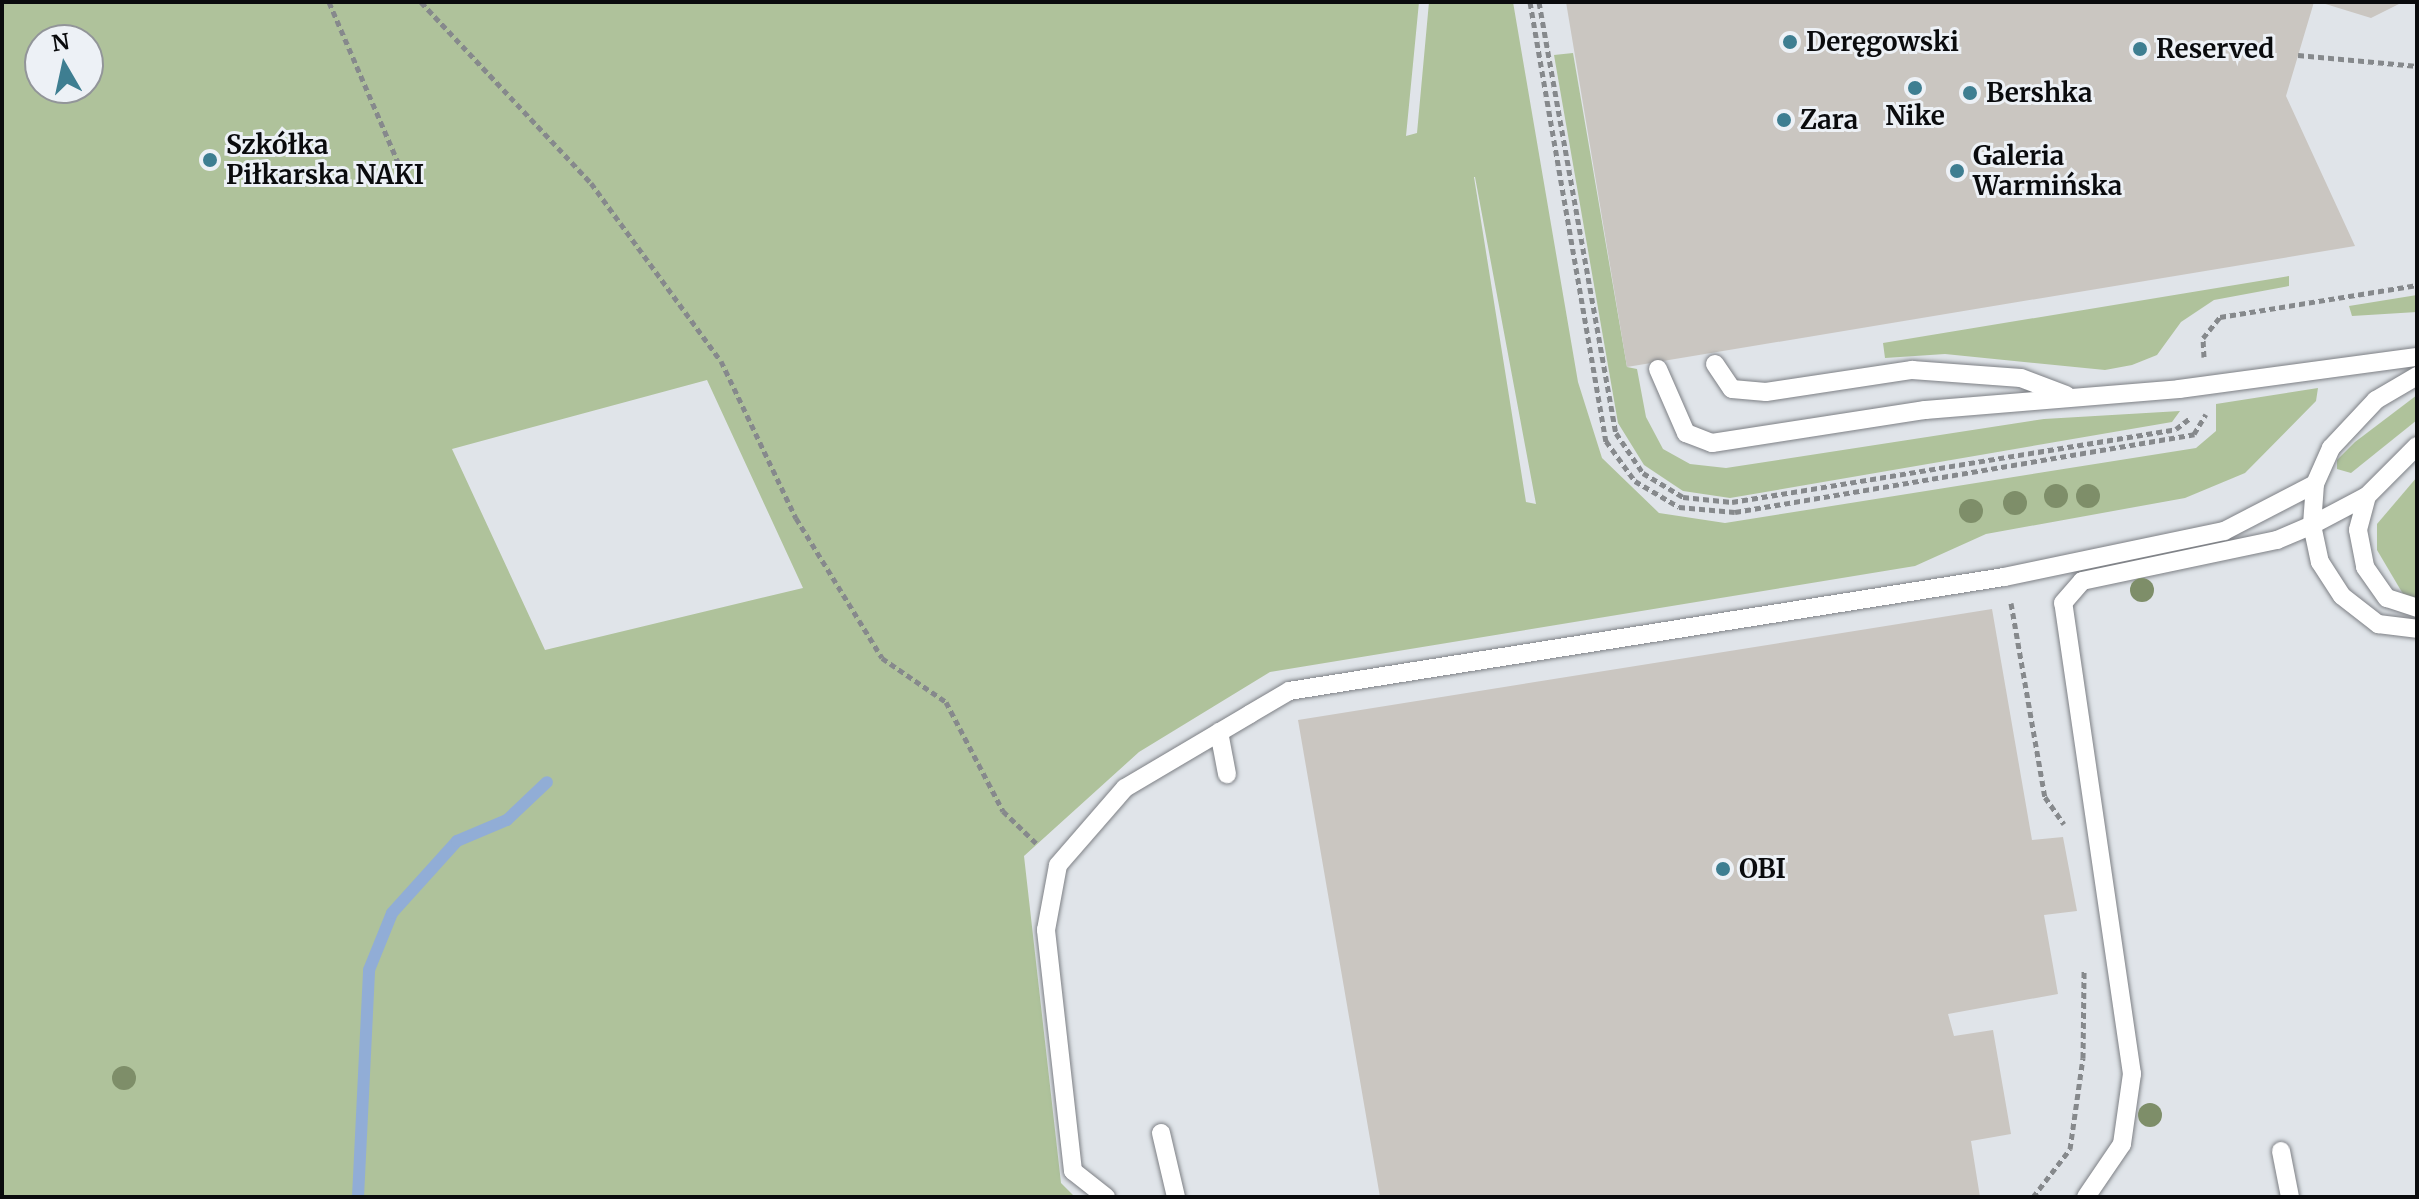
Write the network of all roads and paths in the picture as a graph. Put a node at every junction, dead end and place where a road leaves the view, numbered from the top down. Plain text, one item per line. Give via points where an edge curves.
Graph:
1 (329, 2) edge
2 (421, 2) edge
3 (2298, 55) dead end
4 (2417, 66) edge
5 (408, 185) dead end
6 (2417, 285) edge
7 (2417, 357) edge
8 (2204, 360) dead end
9 (1715, 364) dead end
10 (1658, 369) dead end
11 (2417, 376) edge
12 (2072, 398) junction
13 (2417, 446) edge
14 (2315, 484) junction
15 (2367, 496) junction
16 (2312, 525) junction
17 (2004, 577) junction
18 (2417, 608) edge
19 (2417, 629) edge
20 (1219, 732) junction
21 (1227, 774) dead end
22 (2070, 834) dead end
23 (1058, 865) junction
24 (2084, 980) dead end
25 (1161, 1133) dead end
26 (2281, 1151) dead end
27 (1106, 1197) edge
28 (1176, 1197) edge
29 (2033, 1197) edge
30 (2086, 1197) edge
31 (2290, 1197) edge

1 - 5 path
2 - 23 path via 591,183 721,361 796,518 882,658 946,702 1003,811
3 - 4 path
6 - 8 path via 2220,317 2203,338
7 - 12 lane
9 - 12 lane via 1732,389 1766,392 1912,370 2021,378
10 - 12 lane via 1686,433 1712,443 1925,410
11 - 14 lane via 2376,400 2340,438
13 - 15 lane
14 - 16 lane
14 - 17 lane via 2224,531
15 - 16 lane
15 - 18 lane via 2358,530 2365,567 2387,598
16 - 19 lane via 2320,562 2342,596 2378,624
16 - 30 lane via 2277,540 2082,581 2063,603 2132,1074 2122,1144
17 - 20 lane via 1289,691
17 - 22 path via 2045,797
20 - 21 lane
20 - 23 lane via 1125,788
23 - 27 lane via 1046,930 1073,1171
24 - 29 path via 2083,1058 2070,1149
25 - 28 lane
26 - 31 lane

